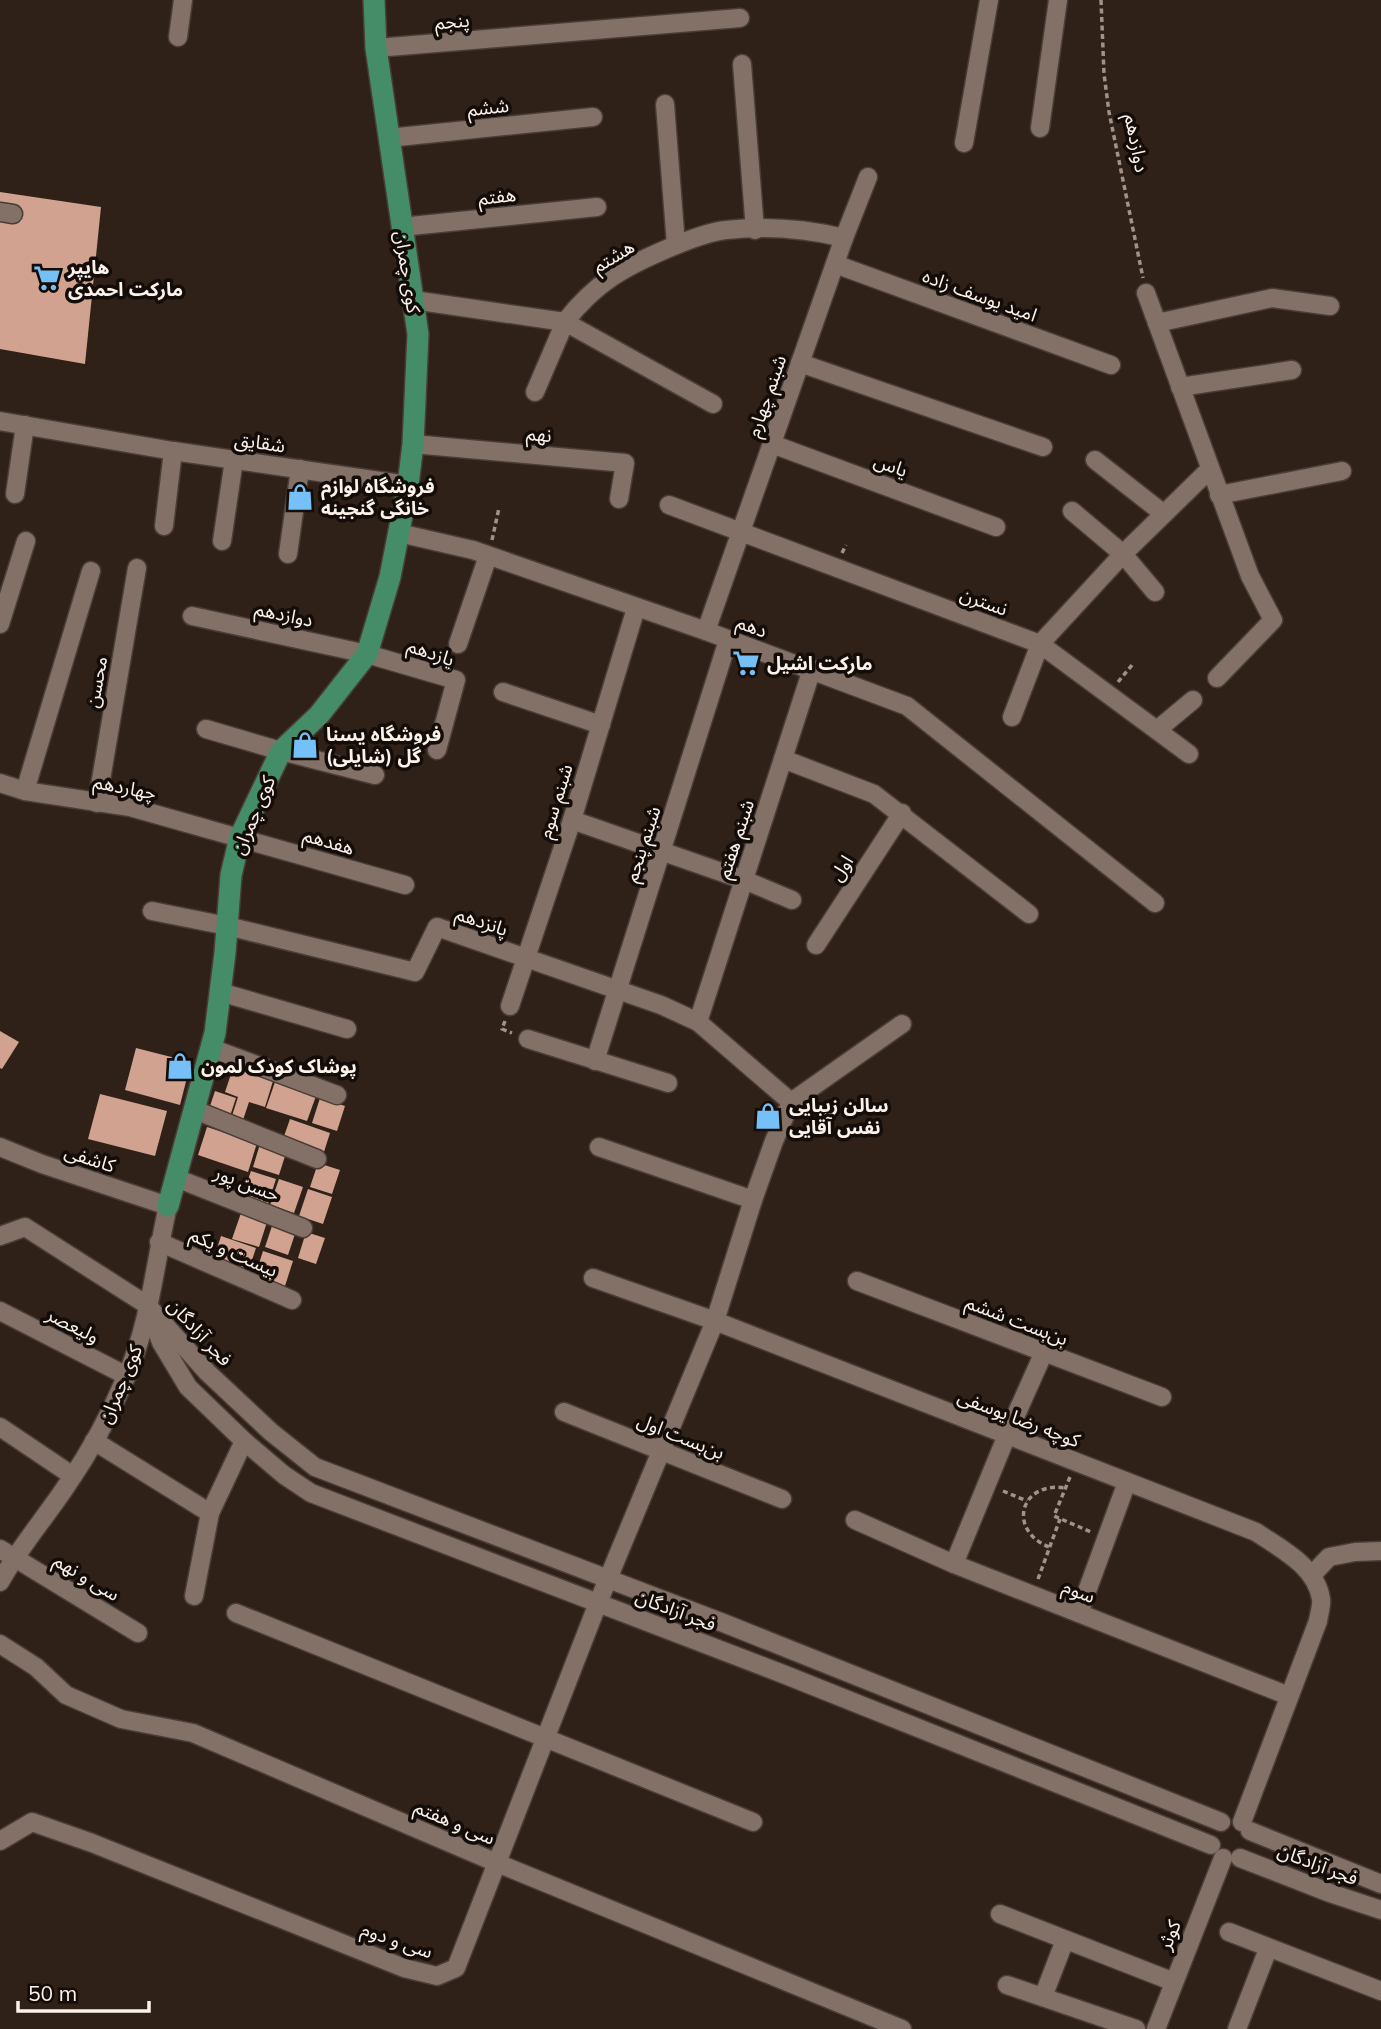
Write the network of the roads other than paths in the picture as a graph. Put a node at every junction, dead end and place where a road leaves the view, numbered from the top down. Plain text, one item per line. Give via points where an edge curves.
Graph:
1 (183, 0) edge
2 (374, 0) edge
3 (989, 0) edge
4 (1058, 0) edge
5 (740, 18) dead end
6 (178, 37) dead end
7 (376, 48) junction
8 (742, 64) dead end
9 (665, 104) dead end
10 (593, 117) dead end
11 (1040, 128) dead end
12 (388, 138) junction
13 (964, 143) dead end
14 (869, 177) dead end
15 (597, 206) dead end
16 (401, 227) junction
17 (755, 230) junction
18 (844, 238) junction
19 (676, 245) junction
20 (835, 264) junction
21 (1146, 293) road end
22 (412, 300) junction
23 (1330, 306) dead end
24 (565, 321) junction
25 (1157, 323) junction
26 (800, 363) junction
27 (1111, 365) dead end
28 (1292, 370) dead end
29 (1180, 387) junction
30 (536, 392) dead end
31 (713, 404) dead end
32 (0, 421) edge
33 (25, 425) junction
34 (413, 444) junction
35 (772, 444) junction
36 (1044, 447) dead end
37 (173, 451) junction
38 (234, 460) junction
39 (1095, 460) dead end
40 (300, 469) junction
41 (1210, 469) junction
42 (1342, 471) dead end
43 (408, 485) junction
44 (15, 494) dead end
45 (1219, 495) junction
46 (619, 499) dead end
47 (669, 505) dead end
48 (1072, 511) dead end
49 (1164, 514) junction
50 (163, 526) dead end
51 (996, 527) dead end
52 (399, 533) junction
53 (740, 533) junction
54 (26, 541) dead end
55 (222, 541) dead end
56 (288, 554) dead end
57 (1123, 554) junction
58 (488, 556) junction
59 (137, 568) dead end
60 (91, 571) dead end
61 (1154, 592) dead end
62 (636, 608) junction
63 (192, 616) dead end
64 (0, 624) edge
65 (706, 631) junction
66 (728, 639) junction
67 (1040, 644) junction
68 (458, 645) dead end
69 (367, 654) junction
70 (812, 669) junction
71 (1217, 678) dead end
72 (503, 692) dead end
73 (1193, 699) dead end
74 (1012, 717) dead end
75 (601, 725) junction
76 (206, 729) dead end
77 (1157, 730) junction
78 (437, 750) dead end
79 (281, 751) junction
80 (1189, 754) dead end
81 (783, 759) junction
82 (375, 775) dead end
83 (0, 783) edge
84 (25, 791) junction
85 (97, 803) junction
86 (902, 813) junction
87 (572, 820) junction
88 (240, 837) junction
89 (661, 852) junction
90 (744, 880) junction
91 (405, 885) dead end
92 (792, 900) dead end
93 (1155, 903) dead end
94 (152, 911) dead end
95 (1029, 914) dead end
96 (227, 926) junction
97 (816, 945) dead end
98 (526, 958) junction
99 (617, 990) junction
100 (220, 992) junction
101 (510, 1006) road end
102 (698, 1022) junction
103 (902, 1024) dead end
104 (347, 1029) dead end
105 (527, 1039) road end
106 (211, 1048) junction
107 (595, 1061) junction
108 (668, 1083) dead end
109 (337, 1095) dead end
110 (791, 1102) junction
111 (195, 1110) junction
112 (0, 1147) edge
113 (599, 1147) dead end
114 (317, 1159) dead end
115 (176, 1178) junction
116 (754, 1200) junction
117 (168, 1206) junction
118 (303, 1228) dead end
119 (0, 1236) edge
120 (159, 1242) junction
121 (593, 1278) dead end
122 (857, 1281) dead end
123 (292, 1300) dead end
124 (147, 1305) junction
125 (0, 1311) edge
126 (715, 1321) junction
127 (1044, 1352) junction
128 (206, 1372) junction
129 (127, 1376) junction
130 (188, 1387) junction
131 (1162, 1397) dead end
132 (564, 1412) dead end
133 (0, 1427) edge
134 (1007, 1435) junction
135 (94, 1441) junction
136 (244, 1441) junction
137 (661, 1450) junction
138 (73, 1476) junction
139 (1127, 1482) junction
140 (782, 1499) dead end
141 (210, 1513) junction
142 (855, 1520) dead end
143 (1381, 1551) edge
144 (7, 1553) edge
145 (954, 1564) junction
146 (1312, 1575) junction
147 (609, 1578) junction
148 (0, 1582) edge
149 (194, 1596) dead end
150 (598, 1603) junction
151 (236, 1613) dead end
152 (1079, 1613) junction
153 (138, 1633) dead end
154 (0, 1644) edge
155 (1289, 1696) junction
156 (546, 1738) junction
157 (754, 1822) dead end
158 (1221, 1822) junction
159 (1246, 1826) junction
160 (0, 1841) edge
161 (1225, 1854) junction
162 (497, 1863) junction
163 (1381, 1884) edge
164 (1381, 1910) edge
165 (1000, 1914) dead end
166 (1229, 1932) dead end
167 (1065, 1940) junction
168 (1268, 1949) junction
169 (1174, 1982) junction
170 (1007, 1985) dead end
171 (1381, 1991) edge
172 (1043, 1997) junction
173 (1160, 2028) edge
174 (902, 2029) edge
175 (1136, 2029) edge
176 (1237, 2029) edge

1 - 6 street
2 - 7 main road, کوی چمران
3 - 13 street
4 - 11 street
5 - 7 street, پنجم
7 - 12 main road, کوی چمران
8 - 17 street
9 - 19 street
10 - 12 street, ششم
12 - 16 main road, کوی چمران
14 - 18 street, شبنم چهارم
15 - 16 street, هفتم
16 - 22 main road, کوی چمران
17 - 18 street, هشتم via 811,230
17 - 19 street, هشتم via 725,230
18 - 20 street, شبنم چهارم
19 - 24 street, هشتم via 612,277
20 - 26 street, شبنم چهارم
20 - 27 street, امید یوسف زاده
21 - 25 street
22 - 24 street
22 - 34 main road, کوی چمران via 418,334
23 - 25 street via 1272,298
24 - 30 street
24 - 31 street
25 - 29 street
26 - 35 street, شبنم چهارم
26 - 36 street
28 - 29 street
29 - 41 street
32 - 33 street, شقایق
33 - 37 street, شقایق
33 - 44 street
34 - 43 main road, کوی چمران
34 - 46 street, نهم via 625,463
35 - 51 street, یاس
35 - 53 street, شبنم چهارم
37 - 38 street, شقایق
37 - 50 street
38 - 40 street, شقایق
38 - 55 street
39 - 49 street
40 - 43 street, شقایق
40 - 56 street
41 - 45 street
41 - 49 street
42 - 45 street
43 - 52 main road, کوی چمران
45 - 71 street via 1250,576 1273,620
47 - 53 street, نسترن
48 - 57 street
49 - 57 street
52 - 58 street, دهم
52 - 69 main road, کوی چمران
53 - 65 street, شبنم چهارم
53 - 67 street, نسترن
54 - 64 street
57 - 61 street
57 - 67 street
58 - 62 street, دهم
58 - 68 street
59 - 85 street, محسن
60 - 84 street
62 - 65 street, دهم
62 - 75 street, شبنم سوم
63 - 69 street, دوازدهم
65 - 66 street, دهم
66 - 70 street, دهم
66 - 89 street, شبنم پنجم
67 - 74 street
67 - 77 street, نسترن
69 - 78 street, یازدهم via 456,680
69 - 79 main road, کوی چمران via 319,715
70 - 81 street, شبنم هفتم
70 - 93 street, دهم via 907,706
72 - 75 street
73 - 77 street
75 - 87 street, شبنم سوم
76 - 79 street
77 - 80 street, نسترن
79 - 82 street
79 - 88 main road, کوی چمران
81 - 86 street via 874,794
81 - 90 street, شبنم هفتم
83 - 84 street, چهاردهم
84 - 85 street, چهاردهم
85 - 88 street, چهاردهم via 130,807
86 - 95 street
86 - 97 street, اول
87 - 89 street
87 - 98 street, شبنم سوم
88 - 91 street, هفدهم
88 - 96 main road, کوی چمران via 230,874
89 - 90 street
89 - 99 street, شبنم پنجم
90 - 92 street
90 - 102 street, شبنم هفتم
94 - 96 street, پانزدهم
96 - 98 street, پانزدهم via 415,972 437,927
96 - 100 main road, کوی چمران
98 - 99 street, پانزدهم
98 - 101 street, شبنم سوم
99 - 102 street, پانزدهم
99 - 107 street, شبنم پنجم
100 - 104 street
100 - 106 main road, کوی چمران
102 - 110 street, پانزدهم
103 - 110 street
105 - 107 street
106 - 109 street
106 - 111 main road, کوی چمران
107 - 108 street
110 - 116 street
111 - 114 street
111 - 115 main road, کوی چمران
112 - 117 street, کاشفی
113 - 116 street
115 - 117 main road, کوی چمران
115 - 118 street, حسن پور
116 - 126 street
117 - 120 street, کوی چمران
119 - 124 street via 25,1227
120 - 123 street, بیست و یکم
120 - 124 street, کوی چمران
121 - 126 street, کوچه رضا یوسفی
122 - 127 street, بن‌بست ششم
124 - 128 street, فجر آزادگان
124 - 129 street, کوی چمران
124 - 130 street, فجر آزادگان via 161,1342
125 - 129 street, ولیعصر
126 - 134 street, کوچه رضا یوسفی
126 - 137 street
127 - 131 street, بن‌بست ششم
127 - 134 street
128 - 130 street
128 - 147 street, فجر آزادگان via 314,1466
129 - 135 street, کوی چمران
130 - 136 street, فجر آزادگان
132 - 137 street, بن‌بست اول
133 - 138 street
134 - 139 street, کوچه رضا یوسفی
134 - 145 street
135 - 138 street, کوی چمران
135 - 141 street
136 - 141 street
136 - 150 street, فجر آزادگان via 311,1493
137 - 140 street, بن‌بست اول
137 - 147 street
138 - 144 street, کوی چمران
139 - 146 street, کوچه رضا یوسفی via 1256,1532
139 - 152 street
141 - 149 street
142 - 145 street, سوم
143 - 146 street via 1329,1557
144 - 148 street, کوی چمران
144 - 153 street, سی و نهم
145 - 152 street, سوم
146 - 155 street via 1321,1599 1318,1621
147 - 150 street, سی و دوم
147 - 158 street, فجر آزادگان
150 - 156 street, سی و دوم
150 - 161 street, فجر آزادگان
151 - 156 street
152 - 155 street, سوم
154 - 162 street, سی و هفتم via 36,1667 66,1695 121,1719 193,1733
155 - 159 street
156 - 157 street
156 - 162 street, سی و دوم
158 - 159 street via 1228,1819
158 - 161 street via 1211,1836
159 - 161 street via 1251,1846
159 - 163 street, فجر آزادگان
160 - 162 street, سی و دوم via 32,1822 404,1968 436,1976 456,1968
161 - 164 street, فجر آزادگان
161 - 169 street, کوثر
162 - 174 street, سی و هفتم
165 - 167 street
166 - 168 street
167 - 169 street
167 - 172 street
168 - 171 street
168 - 176 street
169 - 173 street, کوثر
170 - 172 street
172 - 175 street

